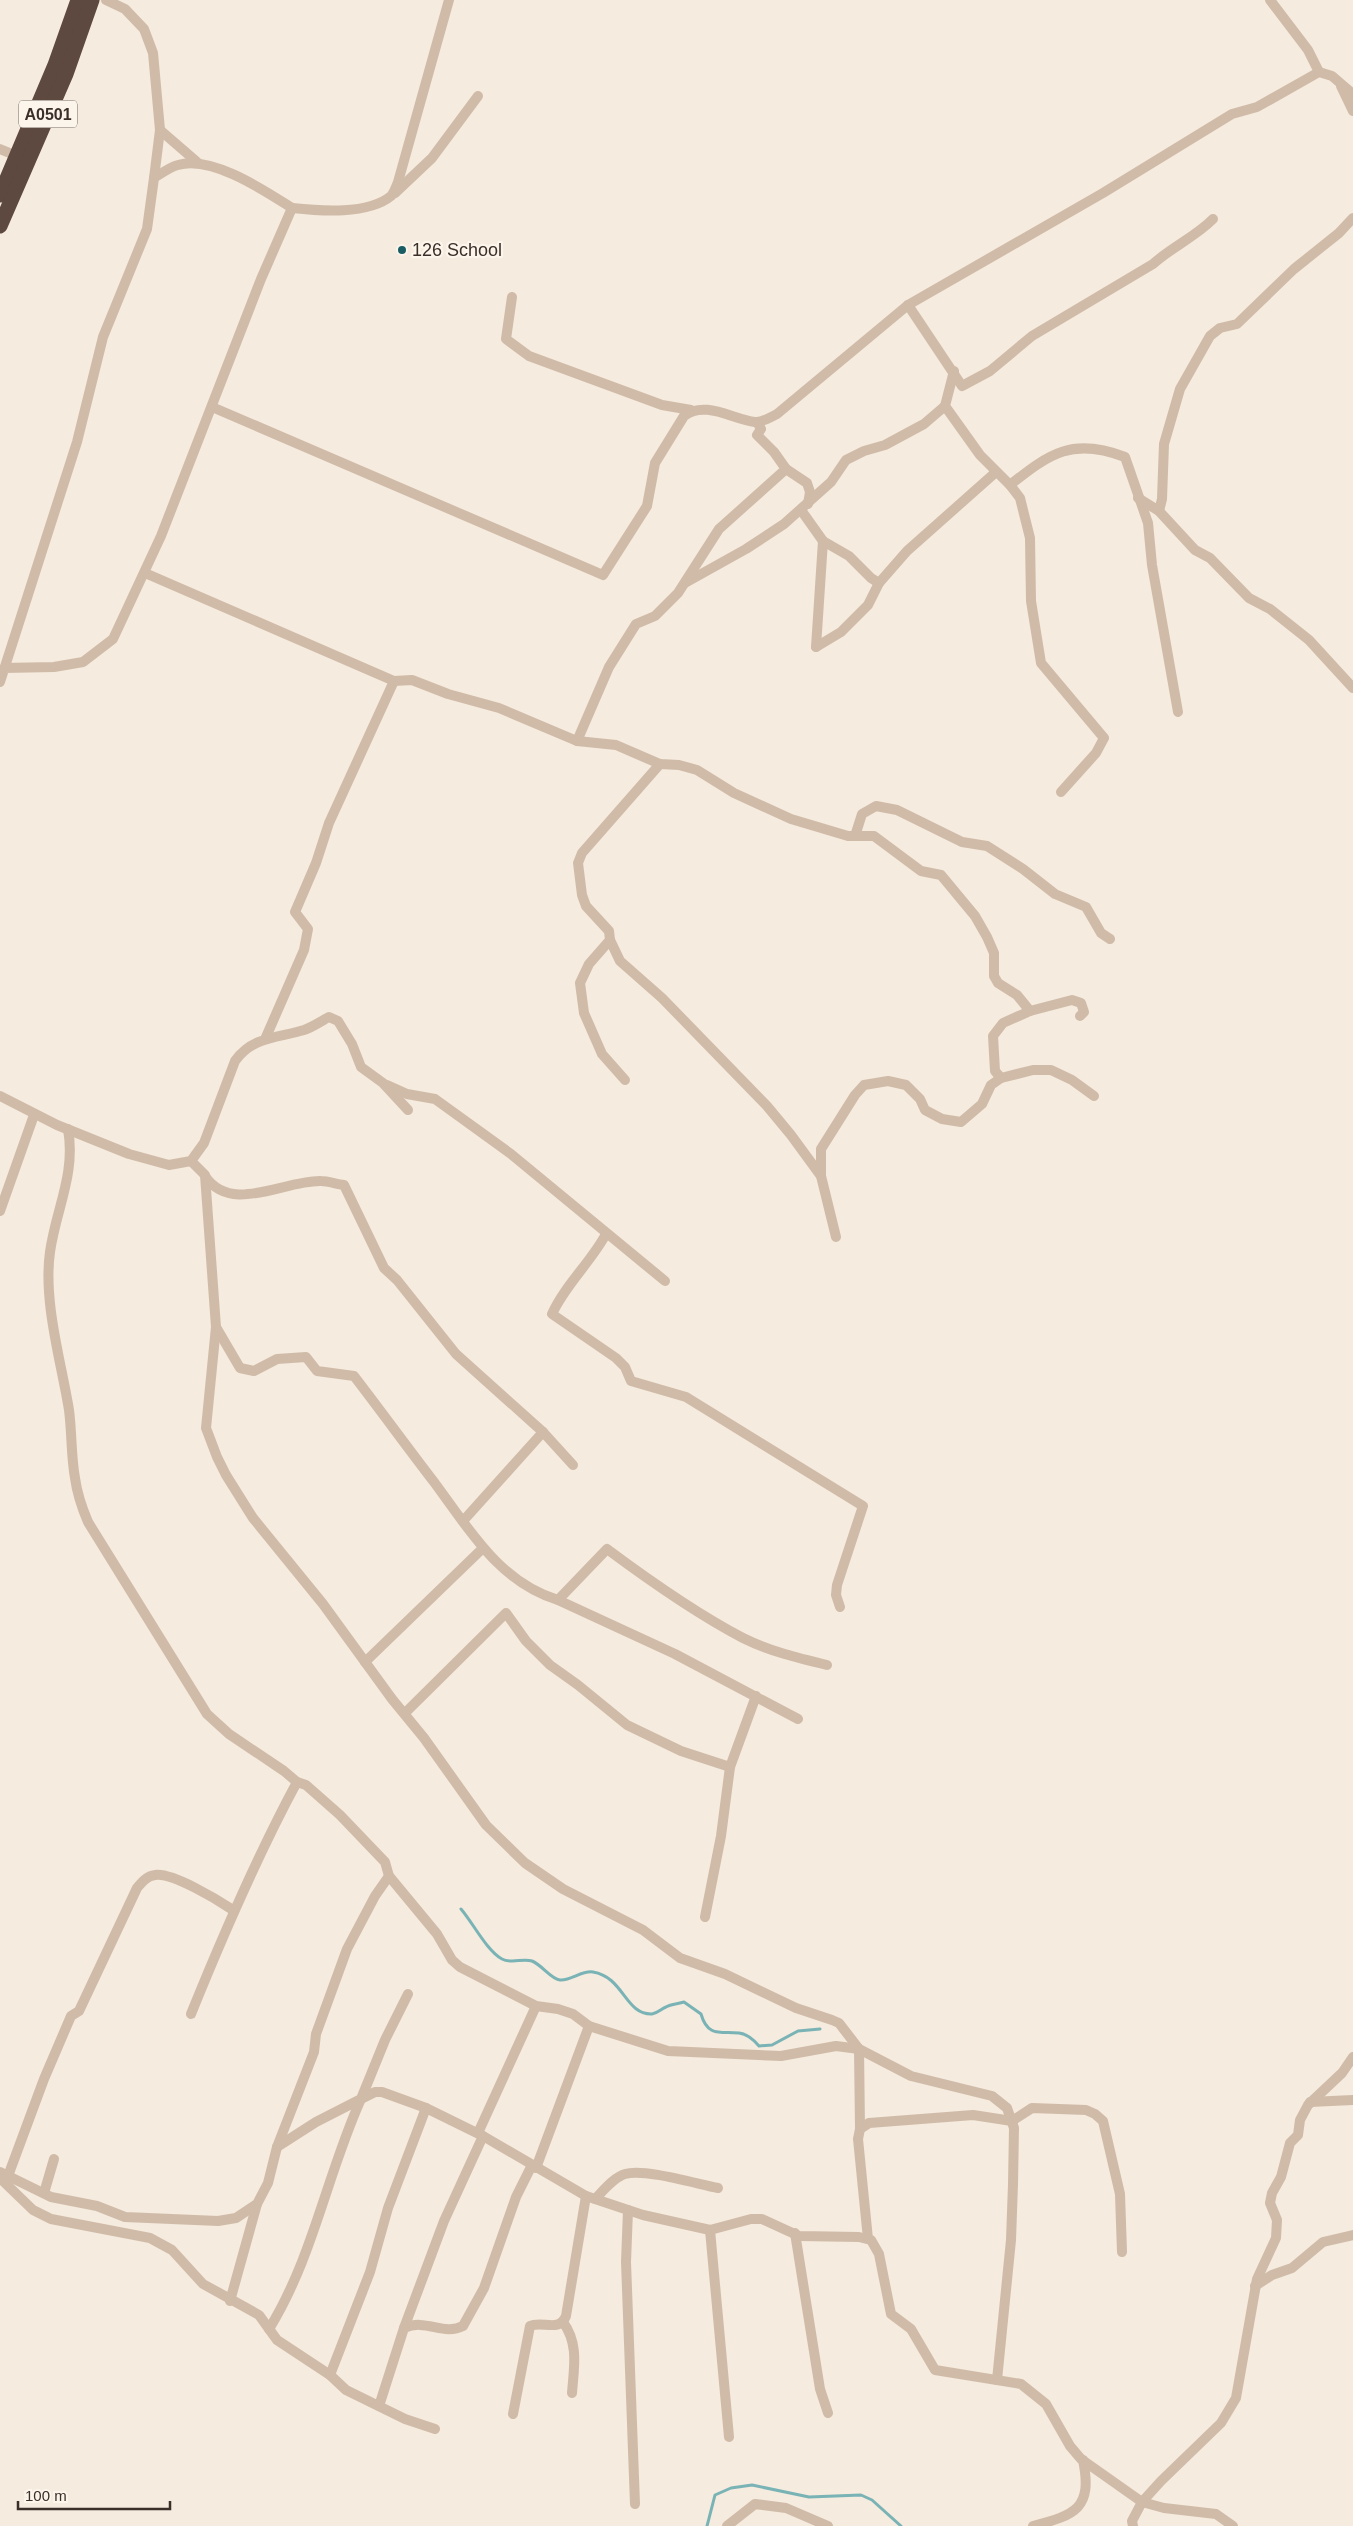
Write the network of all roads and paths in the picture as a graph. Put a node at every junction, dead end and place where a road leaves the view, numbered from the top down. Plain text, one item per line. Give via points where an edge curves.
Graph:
1 (78, 0) edge
2 (92, 0) edge
3 (106, 0) edge
4 (449, 0) edge
5 (1270, 0) edge
6 (1319, 72) junction
7 (1340, 85) junction
8 (1353, 94) edge
9 (478, 96) dead end
10 (1353, 112) edge
11 (160, 130) junction
12 (0, 149) edge
13 (17, 156) junction
14 (197, 162) junction
15 (154, 178) junction
16 (0, 195) edge
17 (392, 195) junction
18 (292, 208) junction
19 (1353, 218) edge
20 (1213, 219) dead end
21 (0, 226) edge
22 (512, 297) dead end
23 (908, 305) junction
24 (954, 371) junction
25 (945, 406) junction
26 (212, 407) junction
27 (691, 410) junction
28 (757, 422) junction
29 (786, 469) junction
30 (996, 472) junction
31 (1010, 485) junction
32 (1138, 498) junction
33 (804, 507) junction
34 (1159, 511) junction
35 (823, 541) junction
36 (146, 573) junction
37 (684, 583) junction
38 (880, 583) junction
39 (4, 668) junction
40 (394, 681) junction
41 (0, 682) edge
42 (1353, 688) edge
43 (1178, 712) dead end
44 (577, 741) junction
45 (660, 764) junction
46 (1061, 792) dead end
47 (855, 836) junction
48 (1110, 939) dead end
49 (610, 940) junction
50 (1030, 1011) junction
51 (1080, 1016) dead end
52 (266, 1038) junction
53 (1001, 1078) junction
54 (625, 1080) dead end
55 (383, 1083) junction
56 (0, 1096) edge
57 (1094, 1096) dead end
58 (408, 1110) dead end
59 (34, 1115) junction
60 (68, 1129) junction
61 (191, 1161) junction
62 (205, 1175) junction
63 (820, 1176) junction
64 (0, 1211) edge
65 (606, 1234) junction
66 (836, 1237) dead end
67 (664, 1281) dead end
68 (216, 1327) junction
69 (543, 1432) junction
70 (573, 1465) dead end
71 (463, 1521) junction
72 (482, 1549) junction
73 (558, 1600) junction
74 (840, 1607) dead end
75 (365, 1662) junction
76 (827, 1665) dead end
77 (756, 1696) junction
78 (405, 1713) junction
79 (798, 1719) dead end
80 (730, 1767) junction
81 (297, 1782) junction
82 (389, 1876) junction
83 (233, 1910) junction
84 (705, 1917) dead end
85 (408, 1994) dead end
86 (536, 2006) junction
87 (191, 2014) dead end
88 (589, 2026) junction
89 (859, 2049) junction
90 (1353, 2057) edge
91 (361, 2099) junction
92 (1353, 2100) edge
93 (1310, 2102) junction
94 (426, 2108) junction
95 (1012, 2121) junction
96 (860, 2129) junction
97 (481, 2135) junction
98 (277, 2147) junction
99 (54, 2159) dead end
100 (534, 2166) junction
101 (3, 2175) edge
102 (718, 2188) dead end
103 (44, 2193) junction
104 (591, 2198) junction
105 (257, 2204) junction
106 (628, 2210) junction
107 (710, 2230) junction
108 (795, 2233) junction
109 (1353, 2235) edge
110 (868, 2239) junction
111 (1122, 2252) dead end
112 (1255, 2286) junction
113 (230, 2301) junction
114 (563, 2322) junction
115 (404, 2328) junction
116 (269, 2329) junction
117 (330, 2375) junction
118 (997, 2380) junction
119 (572, 2393) dead end
120 (379, 2406) junction
121 (828, 2413) dead end
122 (513, 2414) dead end
123 (435, 2428) dead end
124 (730, 2437) dead end
125 (1083, 2460) junction
126 (1142, 2502) junction
127 (635, 2504) dead end
128 (727, 2526) edge
129 (828, 2526) edge
130 (1033, 2526) edge
131 (1133, 2526) edge
132 (1233, 2526) edge

1 - 13 highway, A0501
2 - 21 highway, A0501 via 66,74
3 - 11 street via 125,9 144,29 153,52
4 - 17 street
5 - 6 street via 1308,50
6 - 7 street via 1332,76
6 - 23 street via 1257,106 1232,114 1103,193
7 - 8 street
7 - 10 street
9 - 17 street via 432,158
11 - 14 street
11 - 15 street
12 - 13 street
13 - 16 highway, A0501
14 - 15 street via 178,165
14 - 18 street via 231,174
15 - 39 street via 147,229 103,337 77,442
17 - 18 street via 376,205 328,212
18 - 26 street
19 - 34 street via 1237,324 1220,328 1210,336 1180,389 1164,444
20 - 24 street via 1153,264 1032,336 971,383 962,386
22 - 27 street via 506,339 529,356 652,402
23 - 24 street
23 - 28 street via 777,414
24 - 25 street
25 - 30 street
25 - 33 street via 917,428 846,460 831,482
26 - 27 street via 603,575 647,506 655,463
26 - 36 street
27 - 28 street via 721,412
28 - 29 street via 761,429 758,435
29 - 33 street via 807,483 810,492
29 - 37 street via 719,529
30 - 31 street
30 - 38 street via 907,551
31 - 32 street via 1036,464 1063,450 1083,447 1125,456
31 - 46 street via 1020,498 1030,538 1031,601 1042,662 1104,738 1096,753
32 - 34 street
32 - 43 street via 1151,538 1152,565
33 - 35 street
33 - 37 street via 746,549
34 - 42 street via 1195,550 1210,558 1249,598 1270,609 1309,640
35 - 38 street via 849,556
35 - 38 street via 816,646 841,632 868,605
36 - 39 street via 113,639 82,662 54,667
36 - 40 street
37 - 44 street via 654,616 636,624 622,643
39 - 41 street
40 - 44 street via 412,680 500,708
40 - 52 street via 329,823 316,863 298,900 295,912 308,929 304,950
44 - 45 street via 616,745
45 - 47 street via 697,770 734,794 791,819
45 - 49 street via 582,853 578,863 586,906 610,931
47 - 48 street via 862,814 876,806 896,810 962,842 987,846 1055,894 1086,907 1101,933
47 - 50 street via 874,836 921,871 941,875 975,916 987,937 994,953 994,976 998,983 1017,995
49 - 54 street via 589,964 580,983 584,1014 602,1054
49 - 63 street via 620,961 662,998 767,1106
50 - 51 street via 1072,1000 1081,1003 1084,1012
50 - 53 street via 1004,1023 993,1036 995,1071
52 - 55 street via 306,1029 329,1017 338,1021 361,1067
52 - 61 street via 242,1051 235,1061 204,1144
53 - 57 street via 1033,1070 1051,1070
53 - 63 street via 991,1085 978,1108 961,1122 942,1119 924,1110 920,1099 906,1084 888,1081 864,1085 821,1149
55 - 58 street
55 - 65 street via 407,1094 435,1099 511,1154
56 - 59 street
59 - 60 street
59 - 64 street
60 - 61 street via 169,1165
60 - 81 street via 72,1150 50,1252 50,1302 80,1501 88,1522 207,1714 229,1734
61 - 62 street
62 - 68 street
62 - 69 street via 213,1188 237,1195 321,1181 344,1185 384,1268 456,1354
63 - 66 street
65 - 67 street
65 - 74 street via 552,1314 616,1358 625,1367 631,1381 686,1397 863,1506 837,1585
68 - 71 street via 240,1368 254,1371 277,1359 306,1357 317,1371 354,1376
68 - 75 street via 206,1428 217,1457 253,1518
69 - 70 street
69 - 71 street
71 - 72 street
72 - 73 street via 540,1594
72 - 75 street
73 - 76 street via 607,1549 682,1603 743,1638 780,1653
73 - 77 street
75 - 78 street
77 - 79 street
77 - 80 street
78 - 80 street via 506,1613 526,1641 550,1665 627,1725 681,1751
78 - 89 street via 486,1825 525,1863 563,1889 643,1930 680,1958 839,2023
80 - 84 street
81 - 82 street via 306,1785 340,1815 385,1862
81 - 83 street
82 - 86 street via 437,1934 460,1968
82 - 98 street via 347,1949 316,2034 314,2052
83 - 87 street
83 - 101 street via 210,1895 157,1874 146,1878 136,1888 79,2011 71,2016
85 - 91 street
86 - 88 street via 573,2014
86 - 97 street
88 - 89 street via 668,2051 781,2056 836,2046
88 - 100 street
89 - 95 street via 911,2076 992,2096 1007,2108
89 - 96 street
90 - 93 street via 1342,2073
91 - 94 street via 382,2092
91 - 98 street
91 - 116 street via 317,2222 281,2310
92 - 93 street
93 - 112 street via 1300,2120 1298,2135 1290,2143 1281,2177 1272,2193 1270,2203 1276,2220 1276,2238
94 - 97 street
94 - 117 street via 388,2208 370,2272
95 - 96 street via 973,2115 881,2121
95 - 111 street via 1032,2108 1086,2110 1103,2121 1120,2194
95 - 118 street via 1011,2240
96 - 110 street via 858,2139
97 - 100 street
97 - 115 street
98 - 105 street via 268,2183
99 - 103 street
100 - 104 street
100 - 115 street via 516,2197 484,2288 463,2326 449,2330 420,2323
101 - 103 street
101 - 113 street via 33,2210 51,2219 150,2238 172,2250 203,2284
102 - 104 street via 639,2172 618,2177
103 - 105 street via 126,2217 151,2219 218,2221 236,2218
104 - 106 street
104 - 114 street
105 - 113 street
106 - 107 street
106 - 127 street via 626,2262
107 - 108 street via 762,2219
107 - 124 street
108 - 110 street via 799,2236
108 - 121 street via 820,2389
109 - 112 street via 1323,2242 1292,2268
110 - 118 street via 877,2248 891,2314 911,2329 935,2370
112 - 126 street via 1236,2398 1229,2412
113 - 116 street via 259,2315
114 - 119 street via 573,2339
114 - 122 street via 530,2326
115 - 120 street
116 - 117 street via 277,2340
117 - 120 street via 346,2390
118 - 125 street via 1021,2384 1046,2404 1070,2446
120 - 123 street via 405,2419
125 - 126 street
125 - 130 street via 1087,2481 1081,2502 1071,2514
126 - 131 street via 1132,2521
126 - 132 street via 1216,2514
128 - 129 street via 755,2504 786,2508

